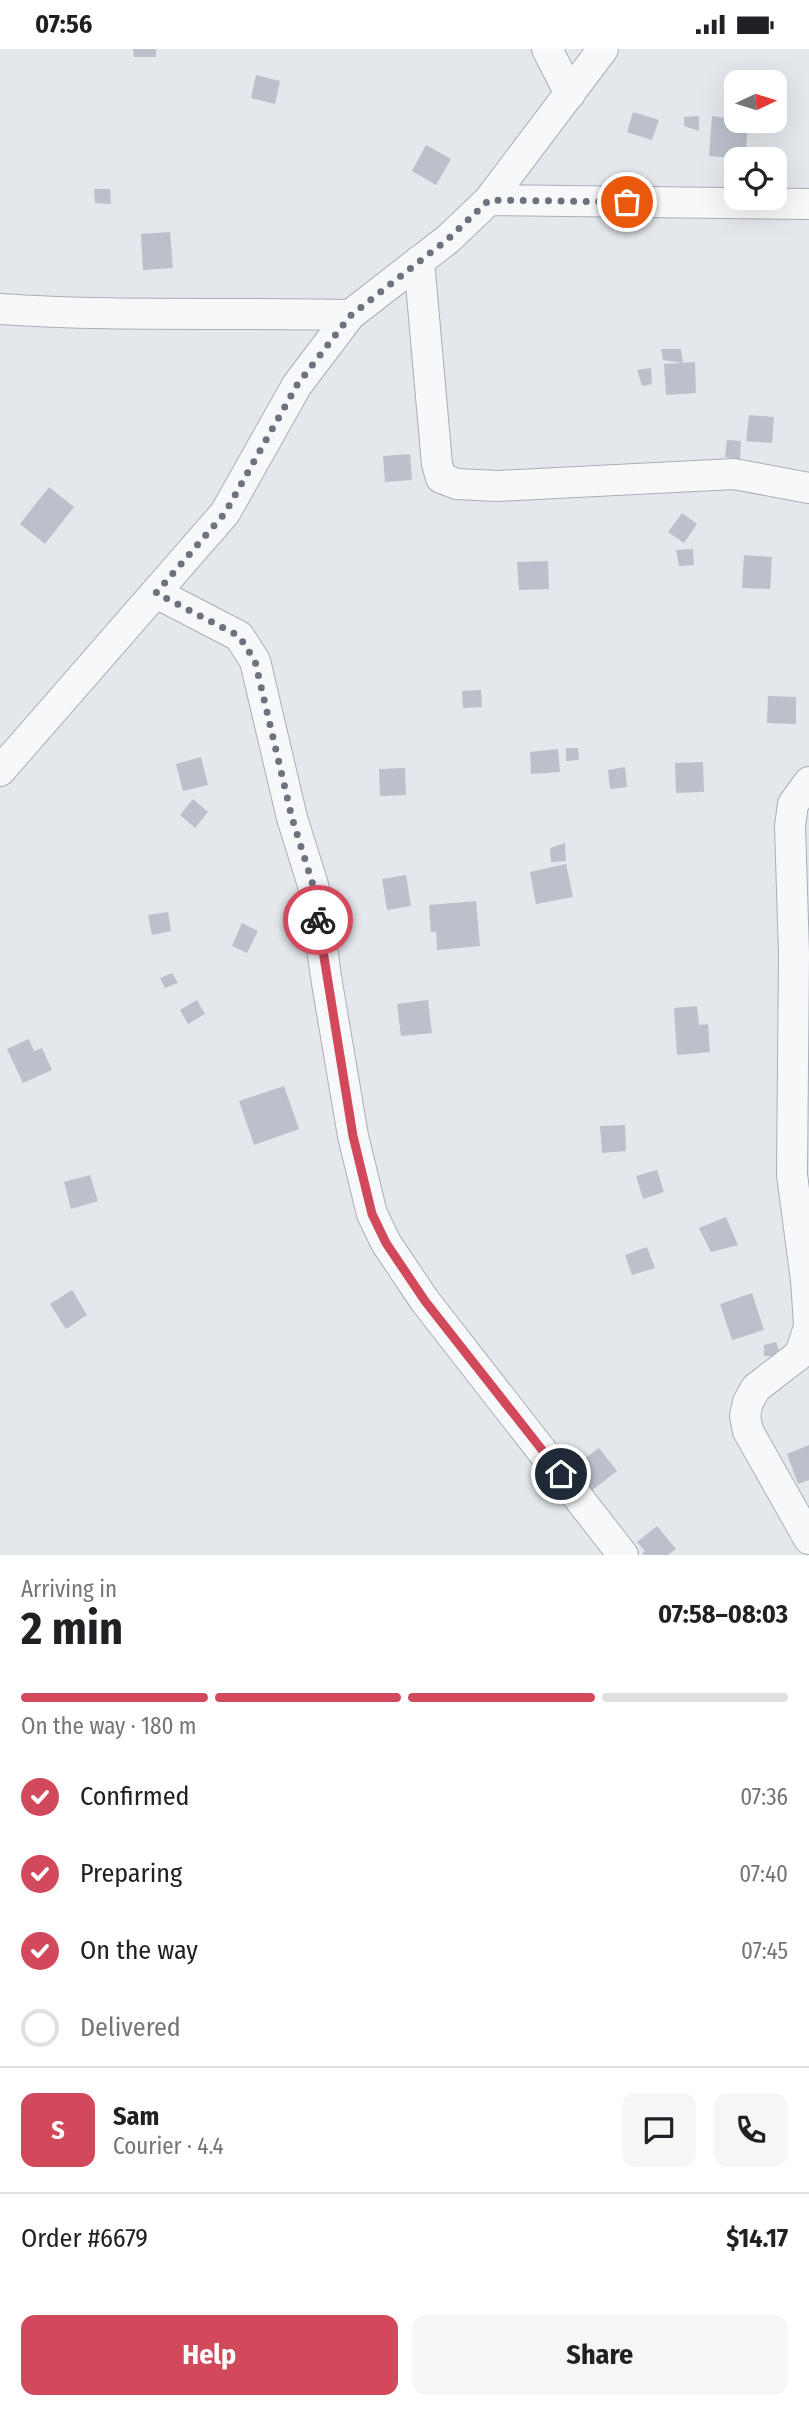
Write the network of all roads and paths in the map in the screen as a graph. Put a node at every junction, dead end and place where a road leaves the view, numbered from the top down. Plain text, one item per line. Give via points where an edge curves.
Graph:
1 (547, 49) edge
2 (603, 49) edge
3 (570, 95) junction
4 (489, 200) junction
5 (809, 204) edge
6 (419, 261) junction
7 (0, 309) edge
8 (350, 316) junction
9 (809, 488) edge
10 (156, 593) junction
11 (0, 771) edge
12 (809, 782) edge
13 (802, 953) edge
14 (809, 1325) edge
15 (809, 1539) edge
16 (623, 1555) edge

1 - 3 street
2 - 3 street
3 - 4 street
4 - 5 street
4 - 6 street
6 - 8 street
6 - 9 street via 442,478 457,485 497,486 734,474
7 - 8 street via 73,314
8 - 10 street via 297,385 225,513
10 - 11 street
10 - 16 street via 239,636 255,661 292,818 313,885 353,1136 372,1214 386,1243 425,1301
12 - 13 street via 793,804 790,826
13 - 14 street via 792,1175
14 - 15 street via 800,1355 756,1388 745,1416 748,1431

